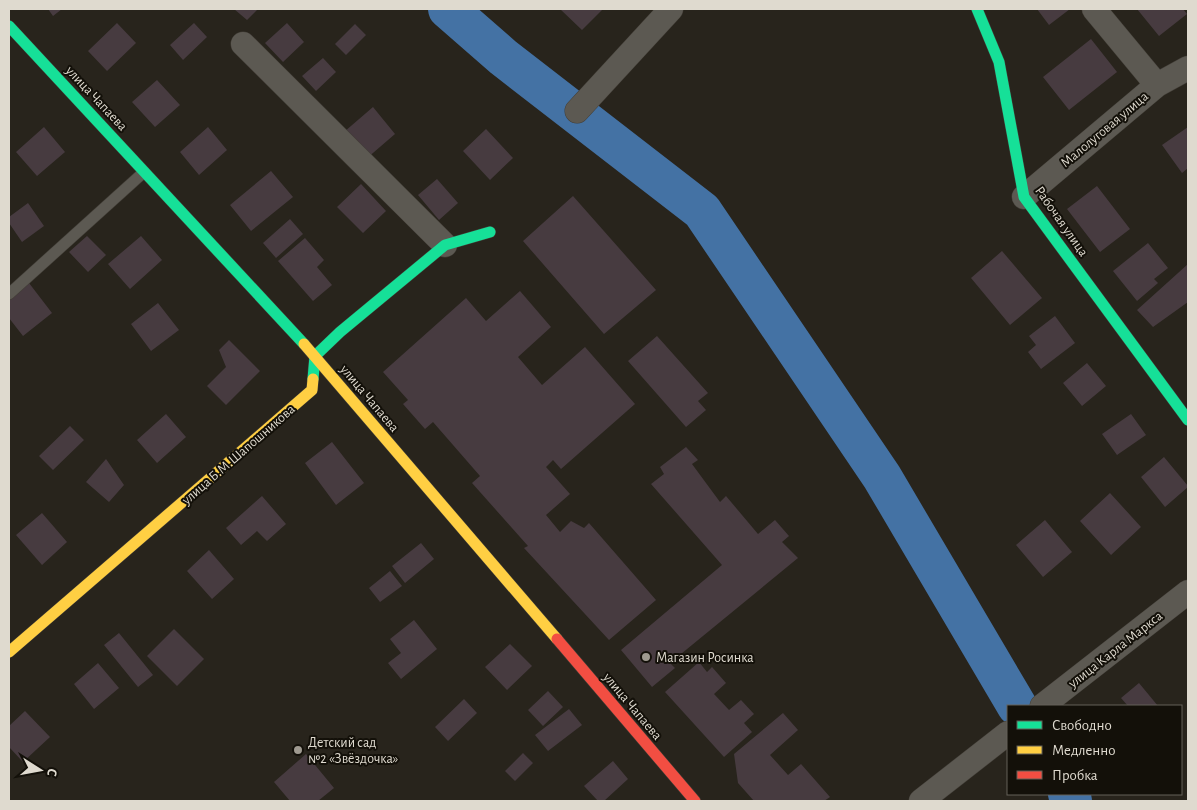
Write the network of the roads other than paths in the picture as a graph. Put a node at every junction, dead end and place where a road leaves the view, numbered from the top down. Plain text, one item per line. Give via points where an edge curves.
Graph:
1 (671, 9) edge
2 (977, 9) edge
3 (1094, 9) edge
4 (9, 26) edge
5 (243, 44) dead end
6 (1188, 68) edge
7 (1157, 85) junction
8 (577, 111) dead end
9 (144, 172) junction
10 (1024, 197) junction
11 (490, 232) dead end
12 (445, 245) junction
13 (9, 294) edge
14 (314, 356) junction
15 (1188, 420) edge
16 (1188, 592) edge
17 (9, 652) edge
18 (1043, 705) edge
19 (1007, 734) edge
20 (695, 801) edge
21 (921, 801) edge

1 - 8 street
2 - 10 street, Рабочая улица via 999,62
3 - 7 street
4 - 9 street, улица Чапаева
5 - 12 street
6 - 7 street, Малолуговая улица
7 - 10 street, Малолуговая улица
9 - 13 lane
9 - 14 street, улица Чапаева
10 - 15 street, Рабочая улица
11 - 12 street
12 - 14 street
14 - 17 street, улица Б.М.Шапошникова via 312,390
14 - 20 street, улица Чапаева
16 - 18 street, улица Карла Маркса
19 - 21 street

